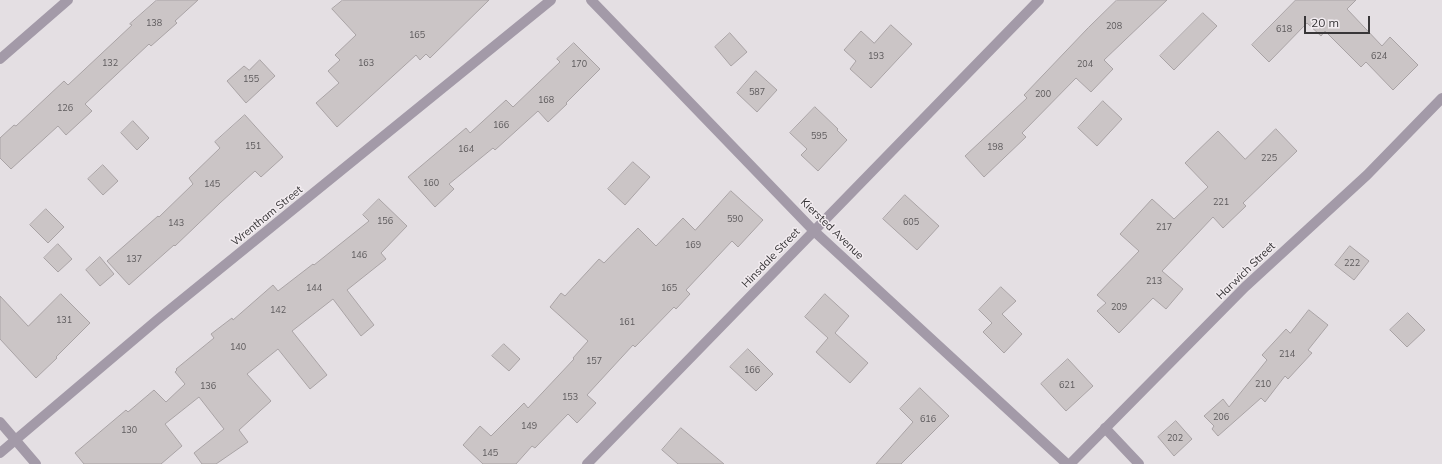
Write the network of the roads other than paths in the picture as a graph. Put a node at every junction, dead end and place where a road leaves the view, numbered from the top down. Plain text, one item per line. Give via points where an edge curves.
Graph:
1 (68, 0) edge
2 (551, 0) edge
3 (591, 0) edge
4 (1039, 0) edge
5 (0, 59) edge
6 (1442, 98) edge
7 (814, 231) junction
8 (0, 422) edge
9 (1105, 428) junction
10 (15, 439) junction
11 (0, 453) edge
12 (36, 464) edge
13 (587, 464) edge
14 (1068, 464) edge
15 (1140, 464) edge

1 - 5 street
2 - 10 street, Wrentham Street via 157,320
3 - 7 street, Kiersted Avenue
4 - 7 street, Hinsdale Street
6 - 9 street, Harwich Street via 1367,175 1245,287
7 - 13 street, Hinsdale Street
7 - 14 street, Kiersted Avenue
8 - 10 street
9 - 14 street, Harwich Street
9 - 15 street
10 - 11 street, Wrentham Street
10 - 12 street

